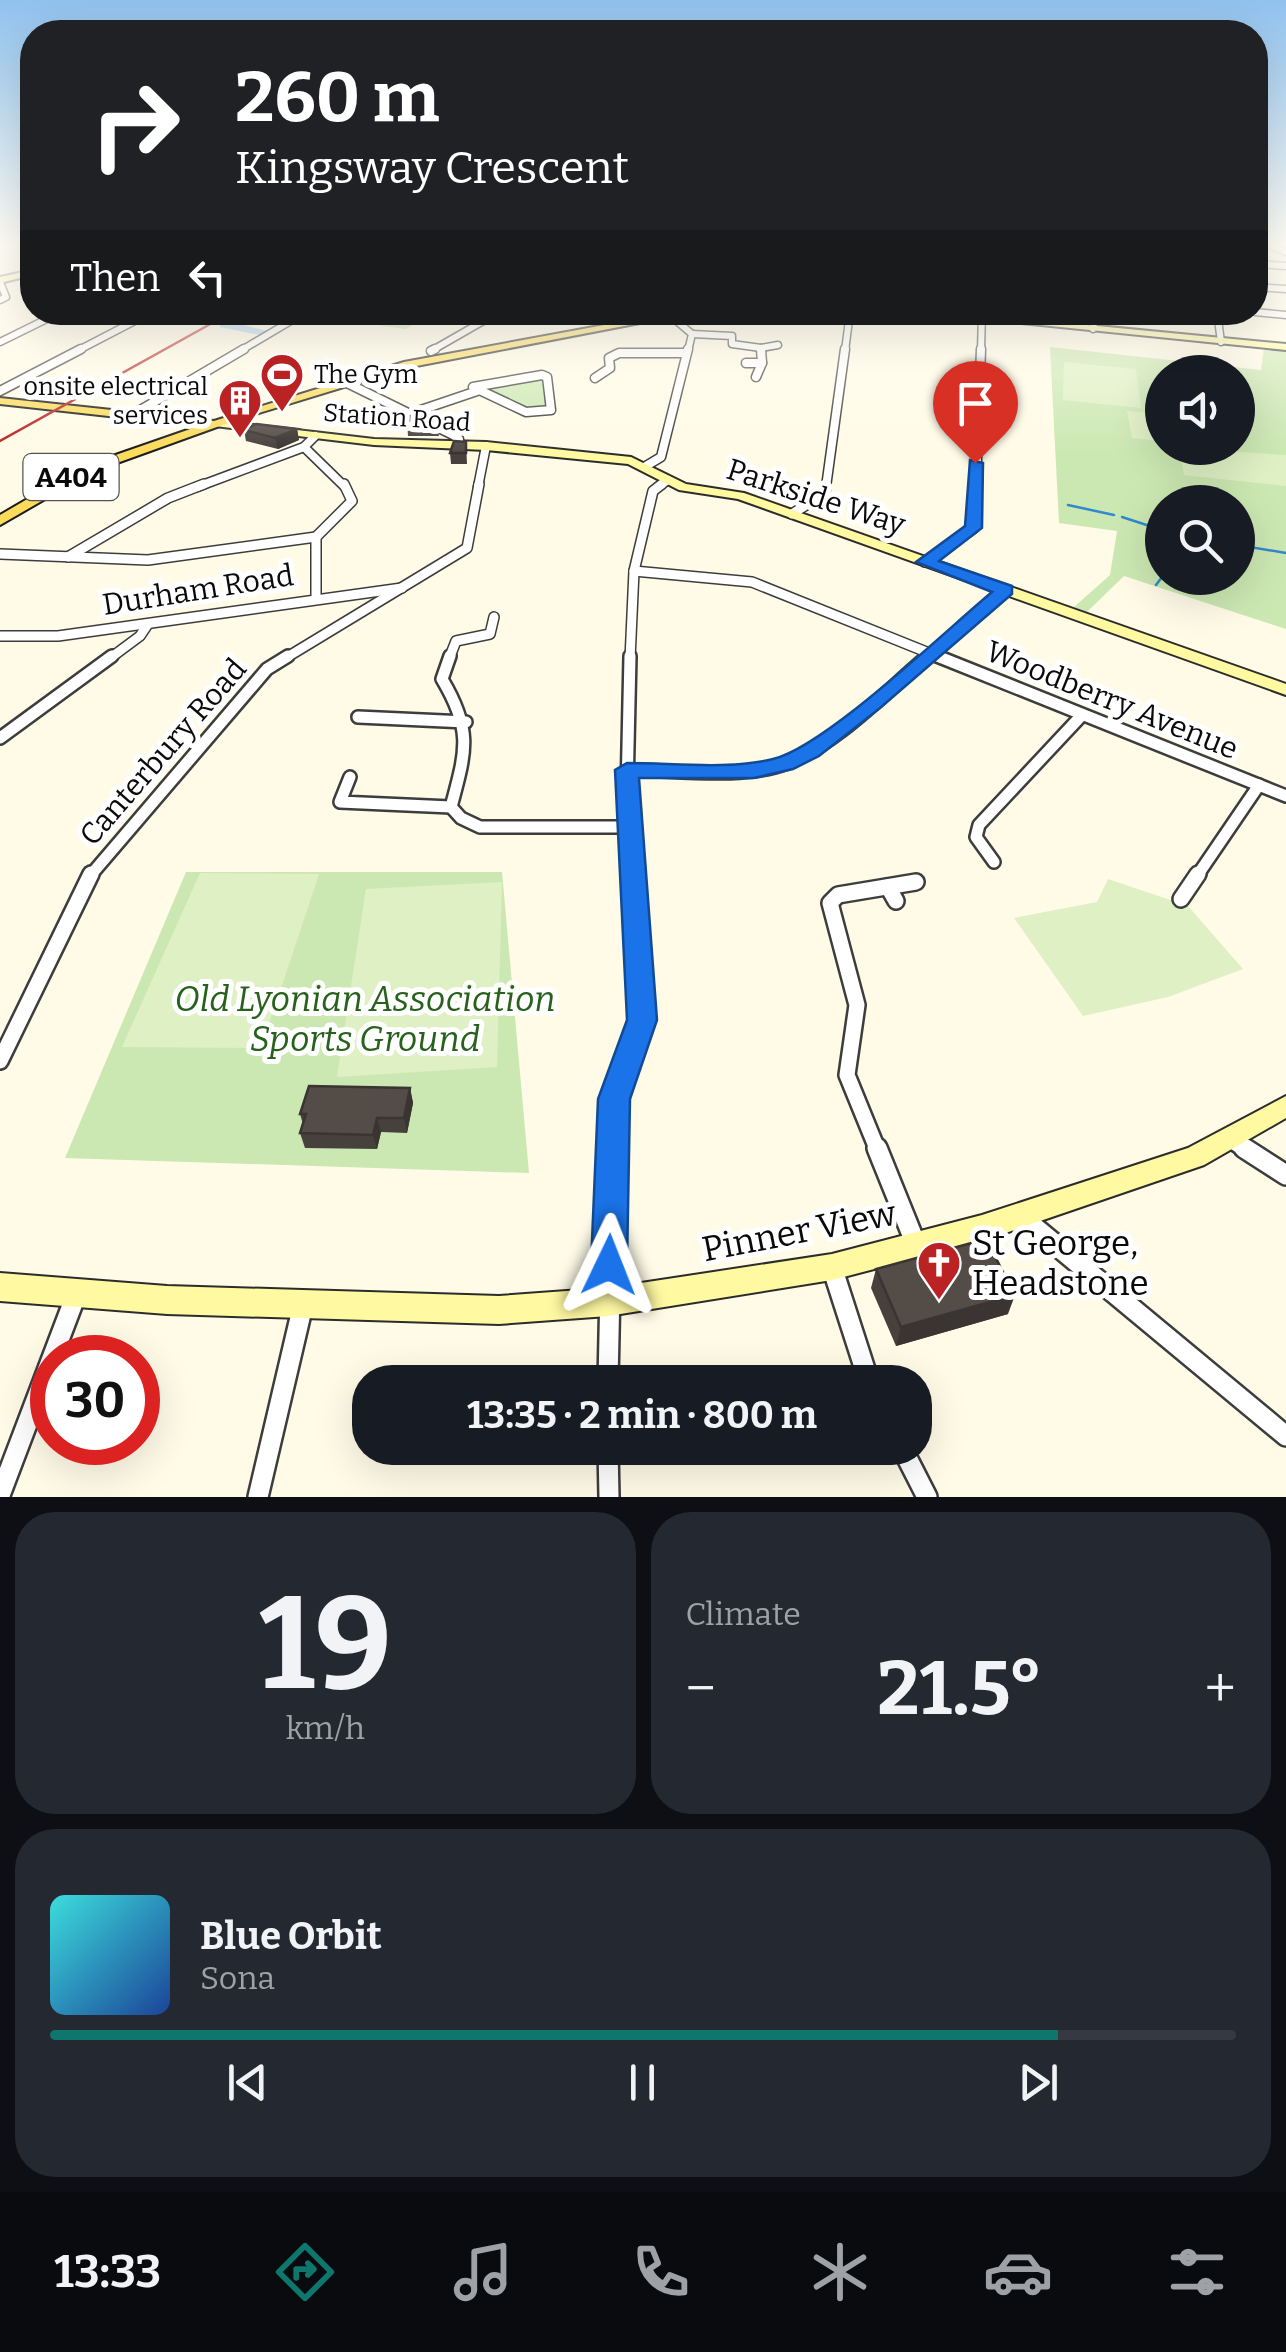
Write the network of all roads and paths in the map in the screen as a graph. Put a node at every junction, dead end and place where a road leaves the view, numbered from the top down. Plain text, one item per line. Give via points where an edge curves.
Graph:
1 (35, 325) edge
2 (126, 325) edge
3 (284, 325) edge
4 (479, 325) edge
5 (626, 325) edge
6 (681, 325) edge
7 (848, 325) edge
8 (981, 325) edge
9 (1062, 325) edge
10 (1094, 325) edge
11 (1219, 325) edge
12 (1094, 329) junction
13 (692, 334) junction
14 (0, 342) edge
15 (1221, 342) junction
16 (778, 345) dead end
17 (761, 348) junction
18 (1286, 348) edge
19 (432, 351) dead end
20 (686, 353) junction
21 (746, 362) dead end
22 (762, 364) junction
23 (756, 377) dead end
24 (595, 378) dead end
25 (347, 383) junction
26 (477, 392) junction
27 (0, 395) edge
28 (136, 413) junction
29 (409, 414) junction
30 (226, 422) junction
31 (315, 436) junction
32 (458, 445) junction
33 (486, 446) junction
34 (304, 447) junction
35 (646, 466) junction
36 (668, 480) junction
37 (792, 514) junction
38 (0, 521) edge
39 (316, 537) junction
40 (0, 554) edge
41 (68, 557) junction
42 (925, 562) junction
43 (634, 571) junction
44 (403, 588) junction
45 (1005, 590) junction
46 (316, 598) junction
47 (494, 617) dead end
48 (148, 624) junction
49 (0, 636) edge
50 (929, 653) junction
51 (1286, 690) edge
52 (1082, 715) junction
53 (358, 718) dead end
54 (466, 722) junction
55 (0, 738) edge
56 (627, 770) junction
57 (350, 776) dead end
58 (1259, 786) junction
59 (1286, 796) edge
60 (450, 807) junction
61 (629, 827) junction
62 (994, 862) dead end
63 (916, 882) dead end
64 (1181, 899) dead end
65 (0, 1061) edge
66 (1286, 1106) edge
67 (1230, 1139) junction
68 (1286, 1176) edge
69 (1021, 1216) junction
70 (917, 1247) junction
71 (832, 1267) junction
72 (0, 1287) edge
73 (76, 1295) junction
74 (608, 1302) junction
75 (303, 1305) junction
76 (608, 1365) edge
77 (864, 1365) edge
78 (1286, 1436) edge
79 (608, 1465) edge
80 (911, 1465) edge
81 (0, 1495) edge
82 (258, 1497) edge
83 (609, 1497) edge
84 (927, 1497) edge

1 - 14 street
2 - 27 street
3 - 28 street
4 - 19 street
5 - 25 main road, A404 via 427,360
6 - 13 street
7 - 37 street via 824,493
8 - 42 street via 974,528
9 - 12 street
10 - 12 street
11 - 15 street
12 - 15 street
13 - 17 street via 732,336 732,344
13 - 20 street
15 - 18 street
16 - 17 street
17 - 22 street
20 - 24 street via 618,353
20 - 35 street via 661,457
21 - 22 street
22 - 23 street
25 - 29 street
25 - 30 main road, A404
26 - 26 street via 473,387 480,384 547,376 551,410 526,412
26 - 29 street
27 - 28 main road, Station Road
28 - 30 main road, Station Road
29 - 32 street via 453,435
30 - 31 street, Station Road
30 - 38 main road, A404 via 88,469
31 - 32 street, Station Road
31 - 34 street
32 - 33 street, Station Road
33 - 35 street, Station Road
33 - 44 street, Canterbury Road via 467,548
34 - 39 street via 352,500
34 - 41 street via 168,498
35 - 36 street, Station Road
36 - 37 street, Parkside Way
36 - 43 street via 653,491
37 - 42 street, Parkside Way
39 - 41 street via 148,560
39 - 46 street
40 - 41 street
42 - 45 street, Parkside Way
43 - 50 street, Woodberry Avenue via 752,582
43 - 56 street
44 - 46 street, Durham Road
44 - 65 street, Canterbury Road via 267,669 90,874
45 - 50 street
45 - 51 street, Parkside Way
46 - 48 street, Durham Road
47 - 54 street via 490,634 456,641 442,679
48 - 49 street, Durham Road
48 - 55 street
50 - 52 street, Woodberry Avenue
50 - 56 street via 811,751 785,764
52 - 58 street, Woodberry Avenue
52 - 62 street via 979,825 976,838
53 - 54 street
54 - 60 street
56 - 61 street
57 - 60 street via 340,802
58 - 59 street, Woodberry Avenue
58 - 64 street
60 - 61 street via 480,827
61 - 74 street via 642,1020 614,1099
63 - 70 street via 892,894 838,895 830,903 857,1005 847,1075
66 - 67 street, Pinner View
67 - 68 street
67 - 69 street, Pinner View via 1196,1157
69 - 70 street, Pinner View
69 - 78 street
70 - 71 street, Pinner View
71 - 74 street, Pinner View
71 - 77 street
72 - 73 street, Pinner View
73 - 75 street, Pinner View
73 - 81 street
74 - 75 street, Pinner View via 500,1310
74 - 76 street
75 - 82 street
79 - 83 street
80 - 84 street

